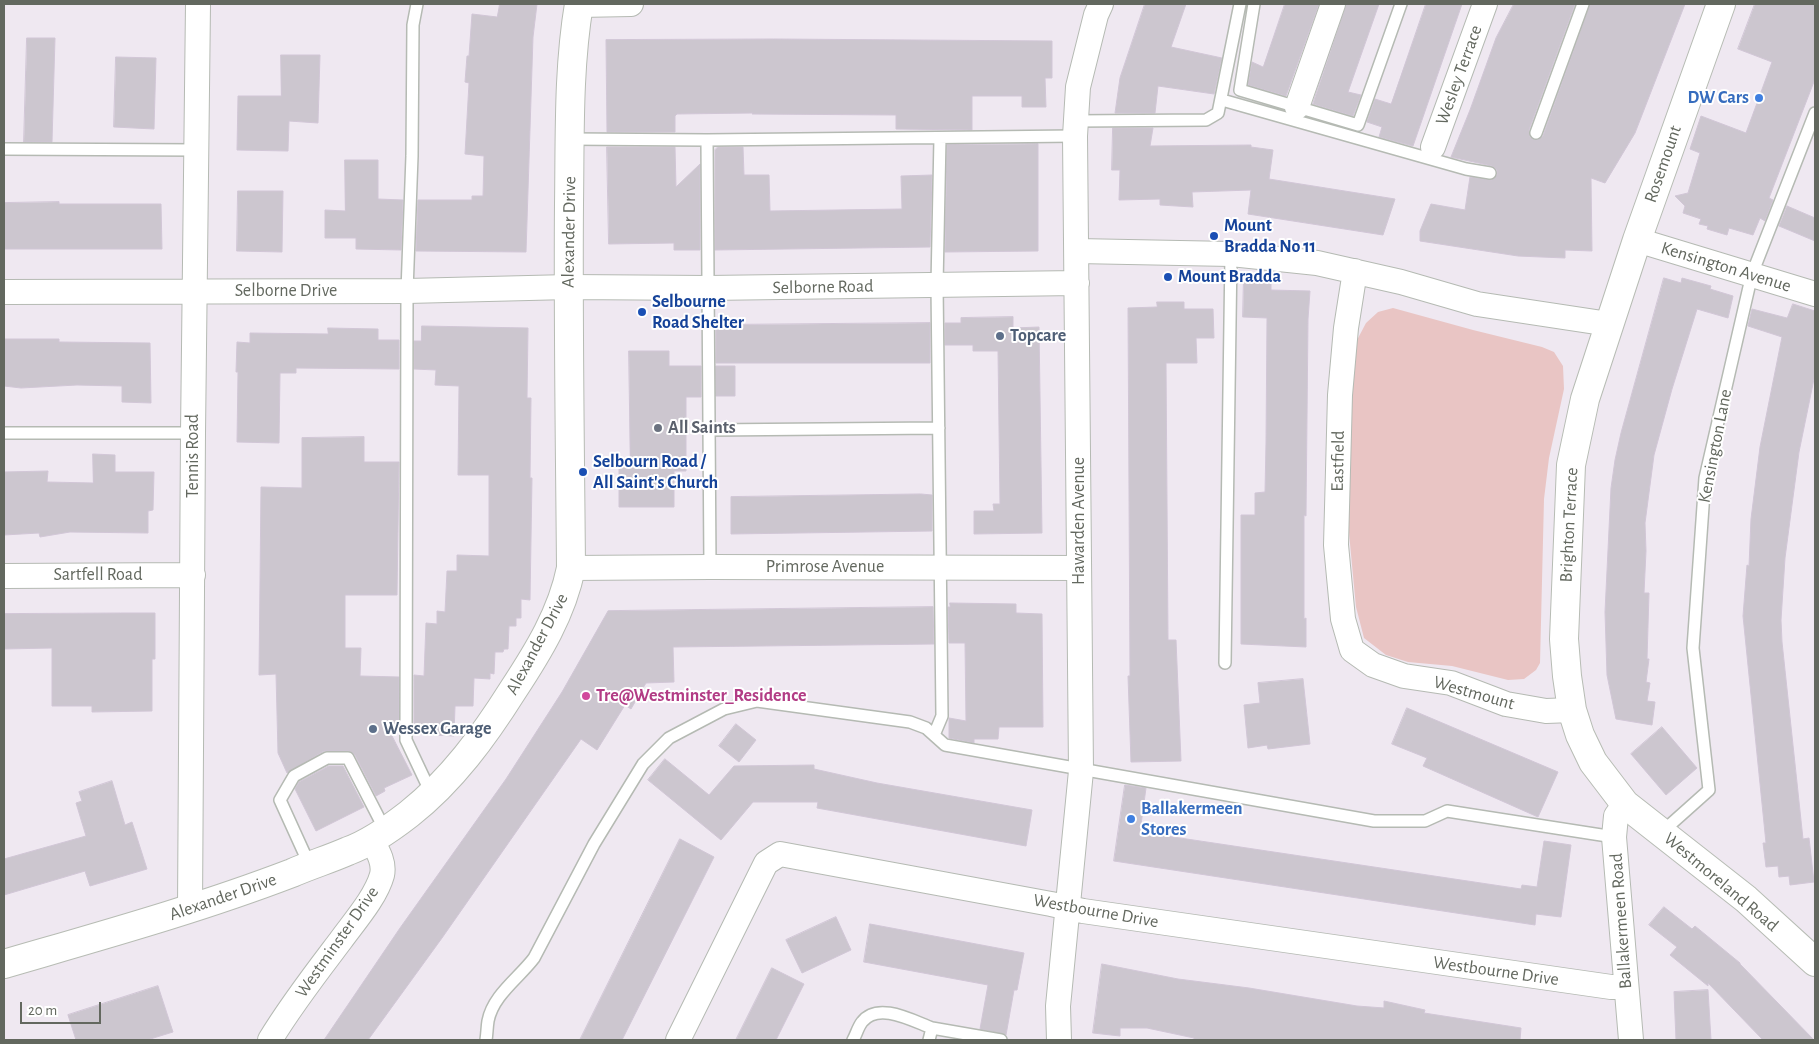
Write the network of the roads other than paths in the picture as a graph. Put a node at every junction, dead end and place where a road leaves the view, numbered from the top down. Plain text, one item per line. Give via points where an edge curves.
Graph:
1 (198, 4) edge
2 (417, 4) edge
3 (579, 4) edge
4 (632, 4) edge
5 (1101, 4) edge
6 (1240, 4) edge
7 (1254, 4) edge
8 (1333, 4) edge
9 (1402, 4) edge
10 (1484, 4) edge
11 (1583, 4) edge
12 (1721, 4) edge
13 (1222, 100) junction
14 (1297, 107) junction
15 (1815, 113) edge
16 (1076, 129) junction
17 (1536, 133) dead end
18 (940, 138) junction
19 (570, 139) junction
20 (707, 140) junction
21 (1433, 147) dead end
22 (4, 149) edge
23 (197, 150) junction
24 (1490, 173) dead end
25 (1637, 240) junction
26 (1077, 251) junction
27 (1231, 254) junction
28 (1355, 271) junction
29 (1752, 274) junction
30 (1077, 283) junction
31 (938, 286) junction
32 (568, 287) junction
33 (708, 288) junction
34 (408, 290) junction
35 (4, 292) edge
36 (194, 292) junction
37 (1815, 294) edge
38 (1609, 324) junction
39 (940, 428) junction
40 (710, 430) junction
41 (4, 433) edge
42 (193, 433) junction
43 (710, 566) junction
44 (941, 567) junction
45 (571, 568) junction
46 (1079, 568) junction
47 (193, 575) junction
48 (4, 576) edge
49 (1352, 650) joint
50 (1225, 663) dead end
51 (1572, 710) junction
52 (934, 735) junction
53 (1081, 770) junction
54 (432, 794) junction
55 (1625, 804) junction
56 (1662, 833) junction
57 (378, 835) junction
58 (1614, 837) junction
59 (310, 866) junction
60 (1066, 908) junction
61 (190, 909) junction
62 (1815, 962) edge
63 (4, 964) edge
64 (1626, 987) junction
65 (932, 1028) junction
66 (270, 1040) edge
67 (486, 1040) edge
68 (678, 1040) edge
69 (853, 1040) edge
70 (929, 1040) edge
71 (1001, 1040) edge
72 (1059, 1040) edge
73 (1631, 1040) edge

1 - 23 street, Tennis Road
2 - 34 lane via 413,25
3 - 4 street
3 - 19 main road, Alexander Drive via 573,39
5 - 16 street, Hawarden Avenue via 1078,87
6 - 13 lane
7 - 14 lane via 1240,90
8 - 14 street
9 - 14 lane via 1358,125
10 - 21 street, Wesley Terrace
11 - 17 lane
12 - 25 main road, Rosemount
13 - 16 lane via 1218,113 1206,120
13 - 24 lane via 1466,170
15 - 29 lane, Kensington Lane
16 - 18 lane
16 - 26 street, Hawarden Avenue
18 - 20 lane
18 - 31 lane
19 - 20 lane
19 - 32 main road, Alexander Drive
20 - 33 lane
22 - 23 lane
23 - 36 street, Tennis Road
25 - 29 street, Kensington Avenue
25 - 38 main road, Brighton Terrace
26 - 27 street
26 - 30 street, Hawarden Avenue
27 - 28 street via 1317,263
27 - 50 lane
28 - 38 street via 1477,304
28 - 49 street, Eastfield via 1340,395 1336,544 1343,620
29 - 37 street, Kensington Avenue
29 - 56 lane, Kensington Lane via 1705,478 1693,648 1708,790
30 - 31 street, Selborne Road
30 - 46 street, Hawarden Avenue
31 - 33 street, Selborne Road
31 - 39 lane
32 - 33 street, Selborne Road
32 - 34 street, Selborne Drive
32 - 45 main road, Alexander Drive
33 - 40 lane
34 - 36 street, Selborne Drive
34 - 54 lane via 406,740
35 - 36 street, Selborne Drive
36 - 42 street, Tennis Road
38 - 51 main road, Brighton Terrace via 1585,399 1571,465 1564,639
39 - 40 lane
39 - 44 lane
40 - 43 lane
41 - 42 lane
42 - 47 street, Tennis Road
43 - 44 street, Primrose Avenue
43 - 45 street, Primrose Avenue
44 - 46 street, Primrose Avenue
44 - 52 lane via 942,716
45 - 54 main road, Alexander Drive via 560,608 532,661 497,716 455,771
46 - 53 street, Hawarden Avenue
47 - 48 street, Sartfell Road
47 - 61 street, Tennis Road
49 - 51 street, Westmount via 1373,665 1404,676 1451,683 1506,704 1546,712
51 - 55 main road, Brighton Terrace via 1593,762
52 - 53 lane via 945,745
52 - 67 lane via 910,722 757,701 724,709 669,738 643,764 594,844 534,958 494,1005 488,1020
53 - 58 lane via 1374,822 1425,821 1447,811
53 - 60 street, Hawarden Avenue
54 - 57 main road, Alexander Drive
55 - 56 main road, Westmoreland Road
55 - 58 street, Ballakermeen Road via 1616,816
56 - 62 main road, Westmoreland Road via 1746,899
57 - 59 main road, Alexander Drive via 350,851
57 - 59 lane via 348,758 326,758 294,776 280,800
57 - 66 street, Westminster Drive via 382,875 377,887
58 - 64 street, Ballakermeen Road
59 - 61 main road, Alexander Drive
60 - 64 street, Westbourne Drive via 1601,986
60 - 68 street, Westbourne Drive via 780,854 766,863
60 - 72 street, Hawarden Avenue via 1058,1006
61 - 63 main road, Alexander Drive
64 - 73 street, Ballakermeen Road
65 - 69 lane via 895,1014 875,1013 862,1022
65 - 70 lane
65 - 71 lane

